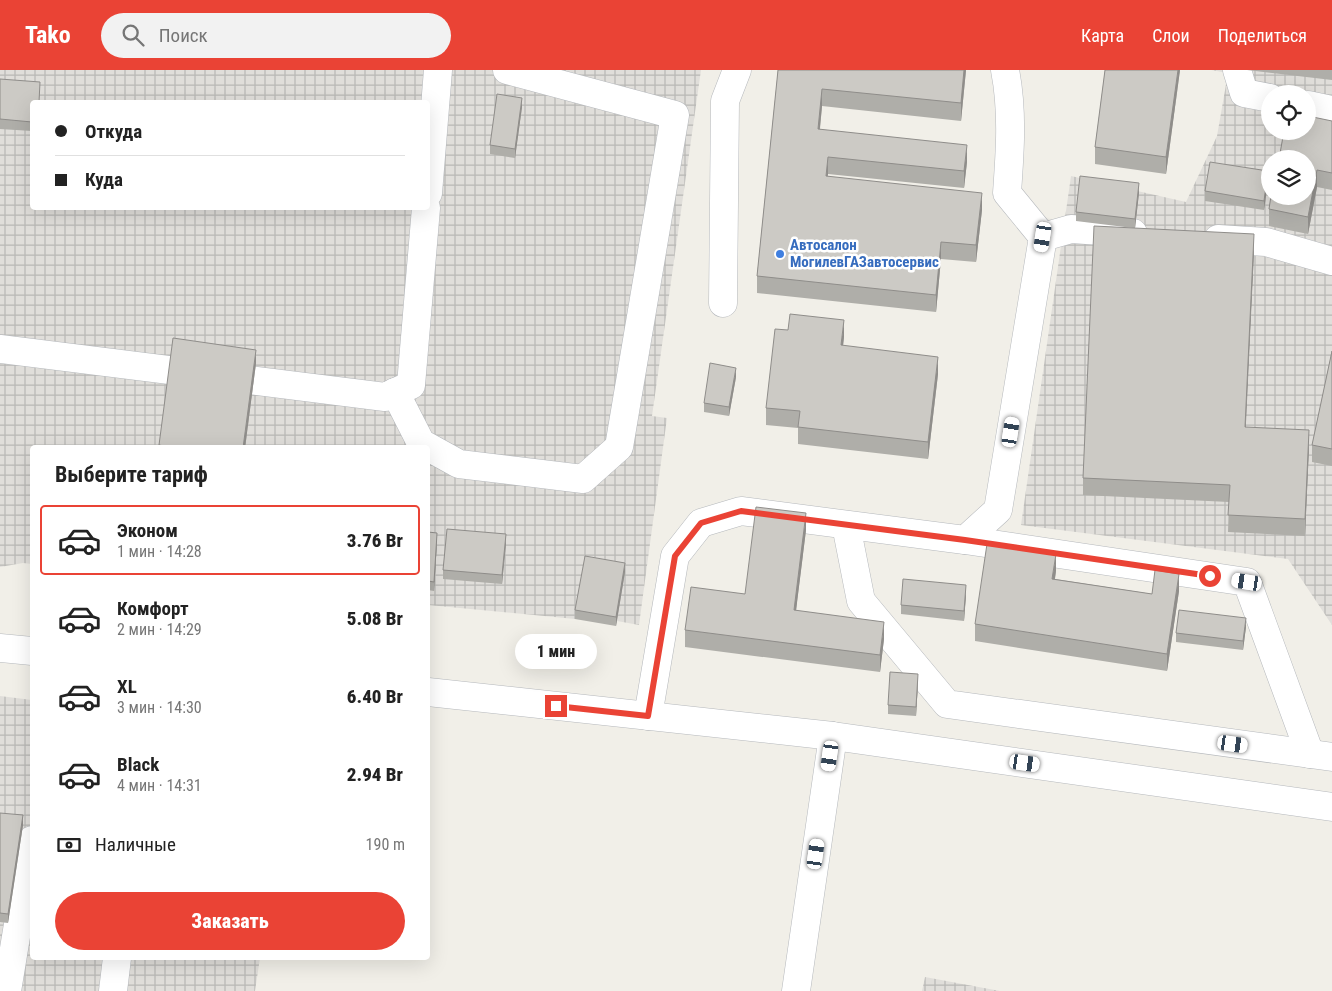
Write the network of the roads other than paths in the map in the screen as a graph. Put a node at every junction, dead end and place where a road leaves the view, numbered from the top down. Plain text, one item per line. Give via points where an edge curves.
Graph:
1 (438, 70) edge
2 (507, 70) edge
3 (737, 70) edge
4 (1005, 70) edge
5 (1237, 70) edge
6 (1261, 96) edge
7 (1316, 107) edge
8 (1332, 110) edge
9 (430, 168) edge
10 (426, 210) edge
11 (1159, 235) edge
12 (1043, 237) junction
13 (1198, 237) edge
14 (1332, 262) edge
15 (723, 303) dead end
16 (0, 349) edge
17 (395, 392) junction
18 (426, 445) edge
19 (430, 448) edge
20 (846, 524) junction
21 (965, 540) junction
22 (0, 648) edge
23 (30, 651) edge
24 (430, 692) edge
25 (648, 716) junction
26 (833, 736) junction
27 (1321, 756) edge
28 (1332, 807) edge
29 (30, 849) edge
30 (7, 952) edge
31 (117, 960) edge
32 (7, 991) edge
33 (113, 991) edge
34 (796, 991) edge

1 - 9 lane
2 - 19 lane via 675,115 619,447 583,479 459,464
3 - 15 lane via 724,101
4 - 12 lane via 1011,132 1007,193
5 - 6 lane via 1244,93
7 - 8 lane
10 - 17 lane via 411,385
11 - 12 lane via 1071,229
12 - 21 lane via 998,510
13 - 14 lane via 1266,242
16 - 17 lane via 385,396
17 - 18 lane
20 - 21 lane
20 - 25 lane via 741,511 701,523 675,556
20 - 27 lane via 861,601 947,704
21 - 27 lane via 1247,582
22 - 23 lane
24 - 25 lane
25 - 26 lane
26 - 28 lane
26 - 34 lane
29 - 30 lane
30 - 32 lane
31 - 33 lane

